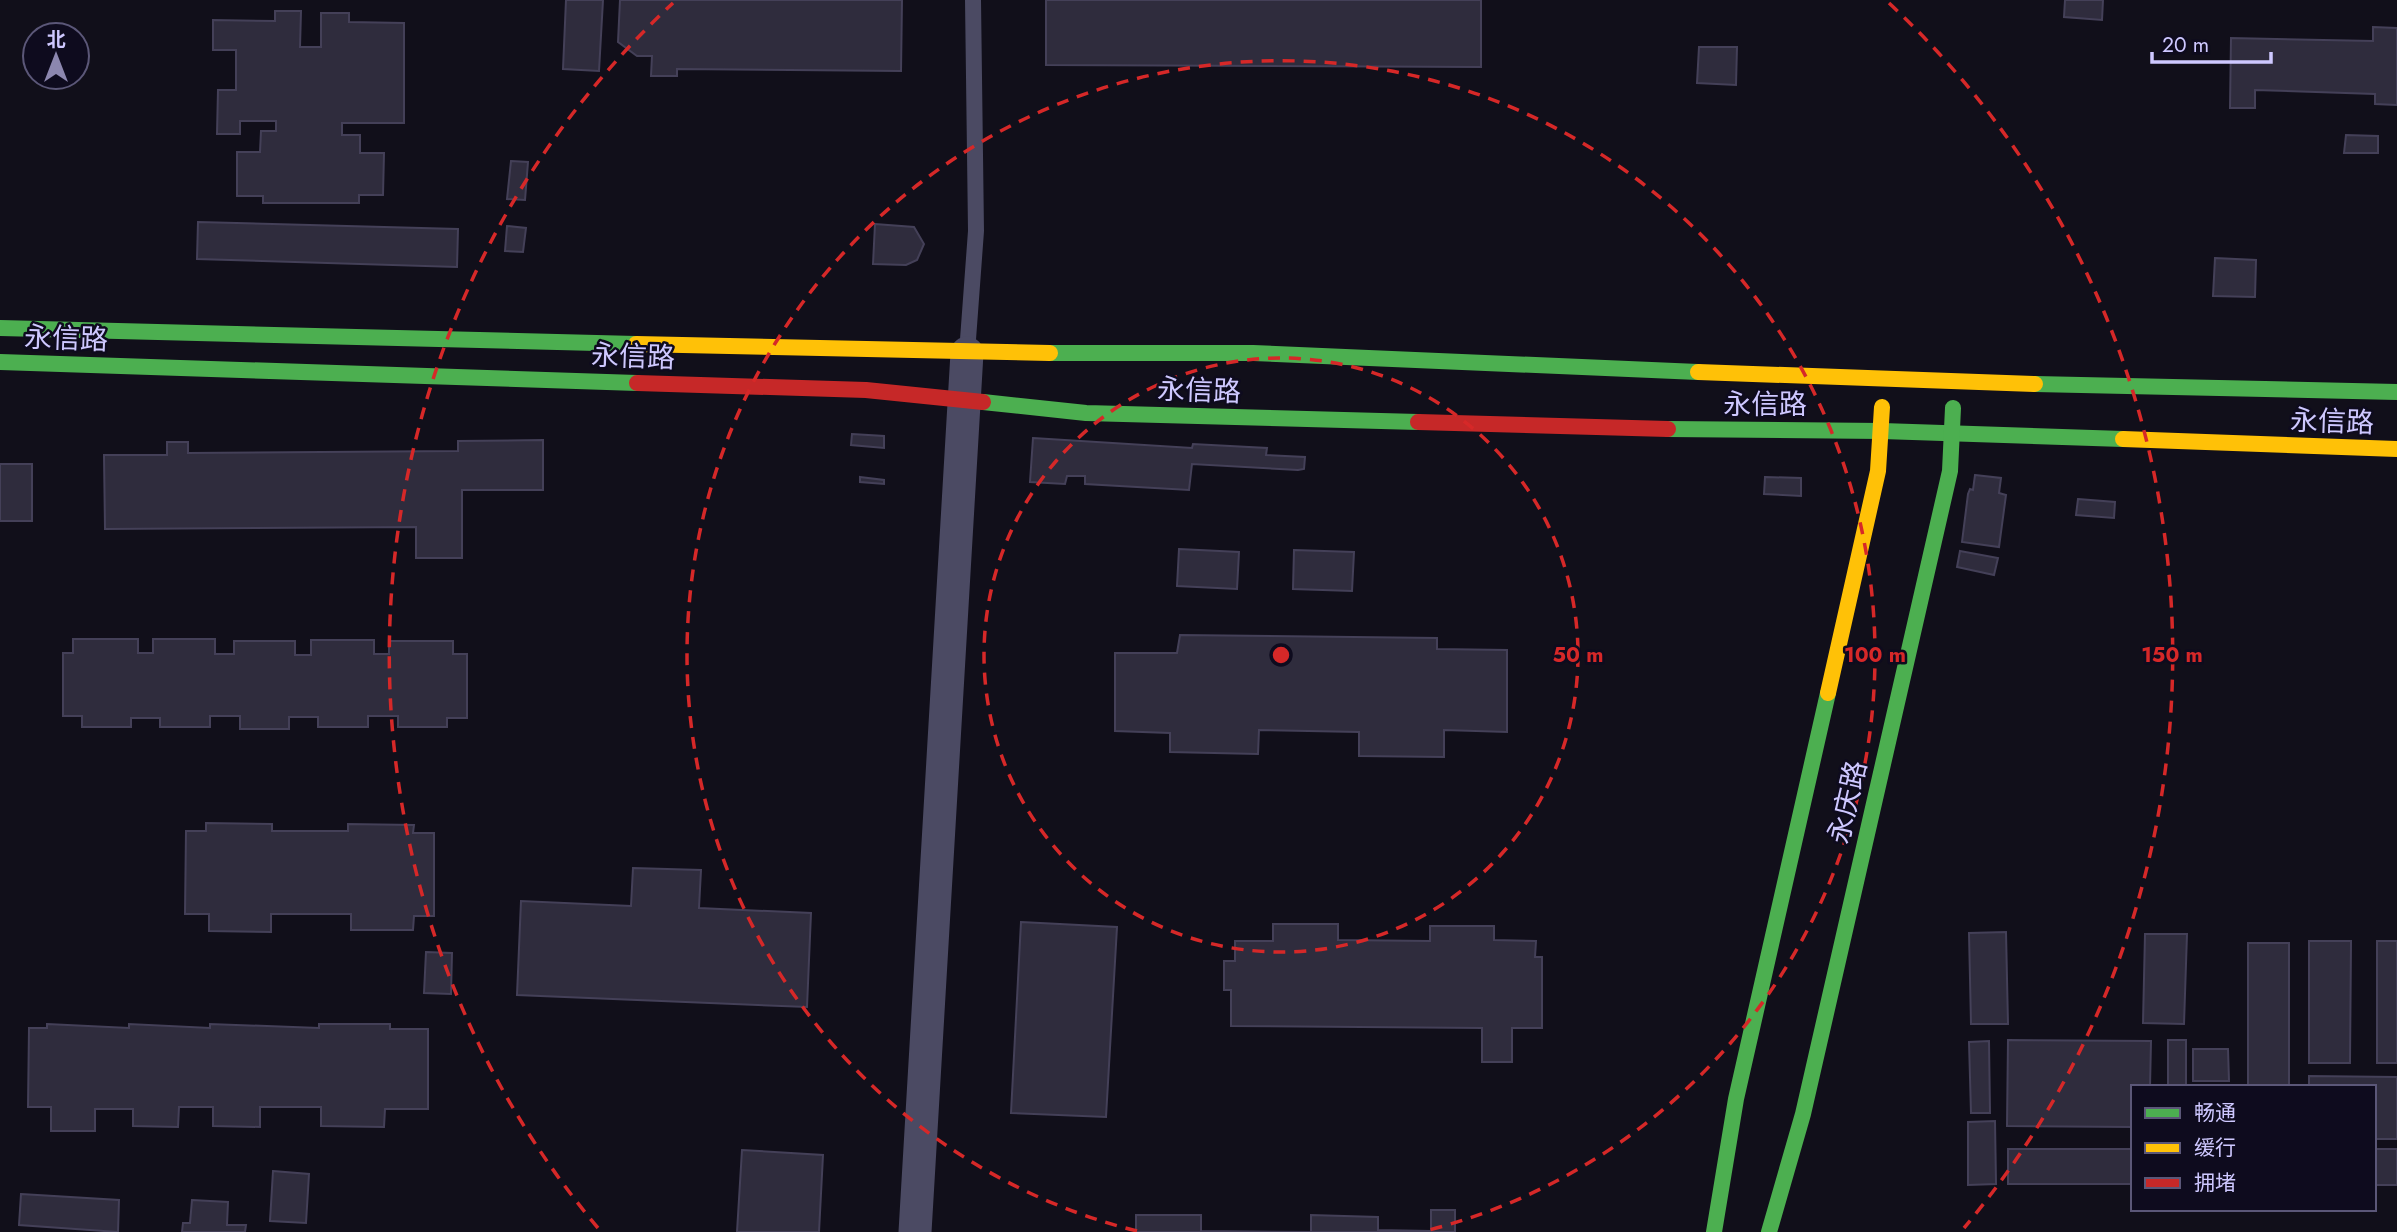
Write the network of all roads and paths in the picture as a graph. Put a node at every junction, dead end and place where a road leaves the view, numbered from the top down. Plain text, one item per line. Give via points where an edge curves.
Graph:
1 (973, 0) edge
2 (0, 328) edge
3 (967, 353) junction
4 (0, 362) edge
5 (1883, 380) junction
6 (1954, 380) junction
7 (2397, 392) edge
8 (964, 401) junction
9 (1882, 431) junction
10 (1952, 435) junction
11 (2397, 449) edge
12 (915, 1232) edge
13 (1714, 1232) edge
14 (1769, 1232) edge

1 - 3 lane via 976,231
2 - 3 street, 永信路
3 - 5 street, 永信路 via 1253,353
3 - 8 street
4 - 8 street, 永信路 via 866,390
5 - 6 street, 永信路
5 - 9 street, 永庆路
6 - 7 street, 永信路
6 - 10 street, 永庆路
8 - 9 street, 永信路 via 1086,413
8 - 12 street
9 - 10 street, 永信路
9 - 13 street, 永庆路 via 1875,485 1736,1099
10 - 11 street, 永信路
10 - 14 street, 永庆路 via 1950,471 1806,1101

